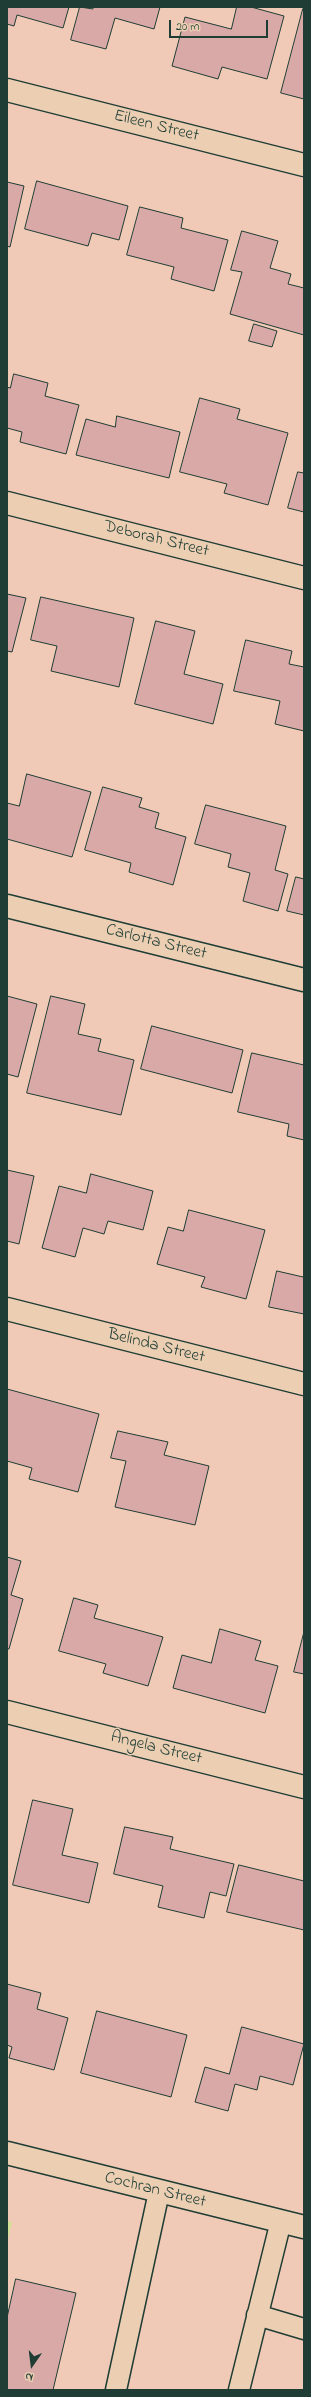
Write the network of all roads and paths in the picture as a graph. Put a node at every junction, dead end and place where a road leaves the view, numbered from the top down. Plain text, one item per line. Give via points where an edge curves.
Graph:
1 (7, 90) edge
2 (304, 164) edge
3 (7, 503) edge
4 (304, 578) edge
5 (7, 906) edge
6 (304, 980) edge
7 (7, 1309) edge
8 (304, 1384) edge
9 (7, 1712) edge
10 (304, 1787) edge
11 (7, 2153) edge
12 (158, 2192) junction
13 (281, 2221) junction
14 (304, 2227) edge
15 (258, 2315) junction
16 (304, 2329) edge
17 (116, 2390) edge
18 (239, 2390) edge

1 - 2 street, Eileen Street
3 - 4 street, Deborah Street
5 - 6 street, Carlotta Street
7 - 8 street, Belinda Street
9 - 10 street, Angela Street
11 - 12 street, Cochran Street
12 - 13 street, Cochran Street
12 - 17 lane
13 - 14 street, Cochran Street
13 - 15 lane
15 - 16 lane
15 - 18 lane

